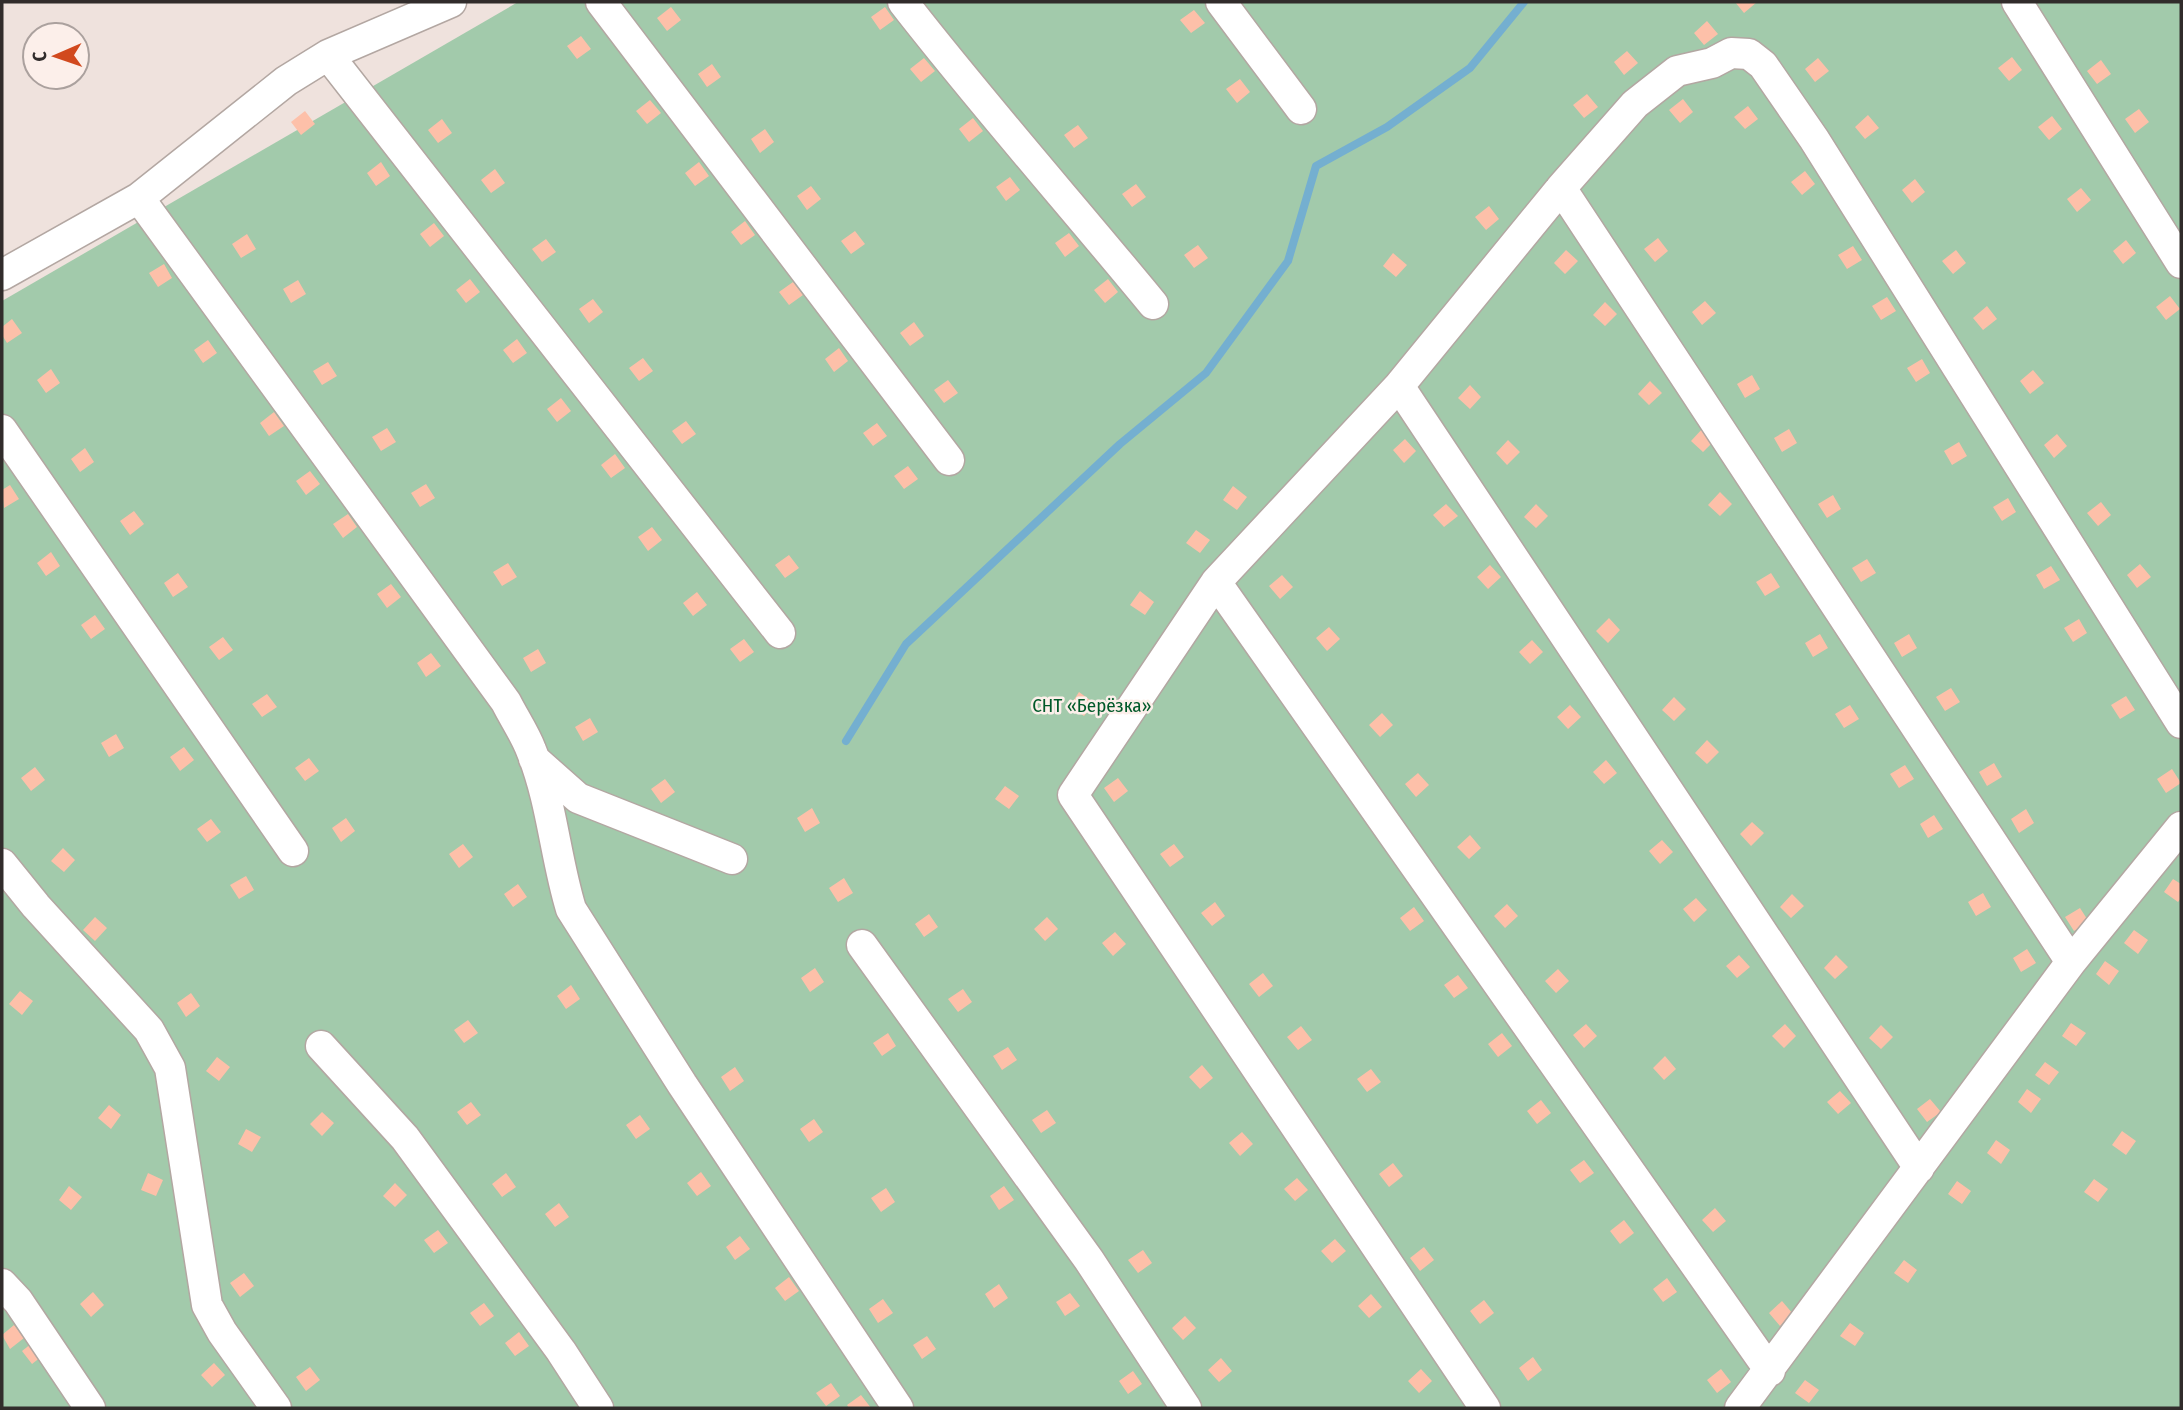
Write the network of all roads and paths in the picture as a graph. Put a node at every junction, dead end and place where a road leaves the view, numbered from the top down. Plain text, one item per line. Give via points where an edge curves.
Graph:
1 (451, 2) edge
2 (601, 2) edge
3 (903, 2) edge
4 (1221, 2) edge
5 (2017, 2) edge
6 (328, 55) junction
7 (1301, 109) dead end
8 (1561, 188) junction
9 (139, 198) junction
10 (2181, 263) edge
11 (2, 275) edge
12 (1153, 304) dead end
13 (1399, 386) junction
14 (2, 430) edge
15 (949, 460) dead end
16 (1216, 582) junction
17 (780, 633) dead end
18 (2181, 723) edge
19 (534, 759) junction
20 (2181, 827) edge
21 (293, 851) dead end
22 (732, 859) dead end
23 (2, 864) edge
24 (862, 945) dead end
25 (2071, 962) junction
26 (321, 1046) dead end
27 (1919, 1168) junction
28 (2, 1284) edge
29 (1770, 1371) junction
30 (90, 1408) edge
31 (276, 1408) edge
32 (598, 1408) edge
33 (898, 1408) edge
34 (1186, 1408) edge
35 (1485, 1408) edge
36 (1740, 1408) edge

1 - 6 lane
2 - 15 lane
3 - 12 lane
4 - 7 lane
5 - 10 lane
6 - 9 lane via 286,80
6 - 17 lane
8 - 13 lane
8 - 18 lane via 1635,104 1677,71 1731,53 1749,54 1763,65
8 - 25 lane
9 - 11 lane
9 - 19 lane via 475,657 506,702
13 - 16 lane
13 - 27 lane
14 - 21 lane
16 - 29 lane
16 - 35 lane via 1073,796
19 - 22 lane via 578,798
19 - 33 lane via 571,909
20 - 25 lane
23 - 31 lane via 149,1030 170,1068 207,1305
24 - 34 lane via 1088,1260
25 - 27 lane
26 - 32 lane via 405,1138
27 - 29 lane
28 - 30 lane
29 - 36 lane

